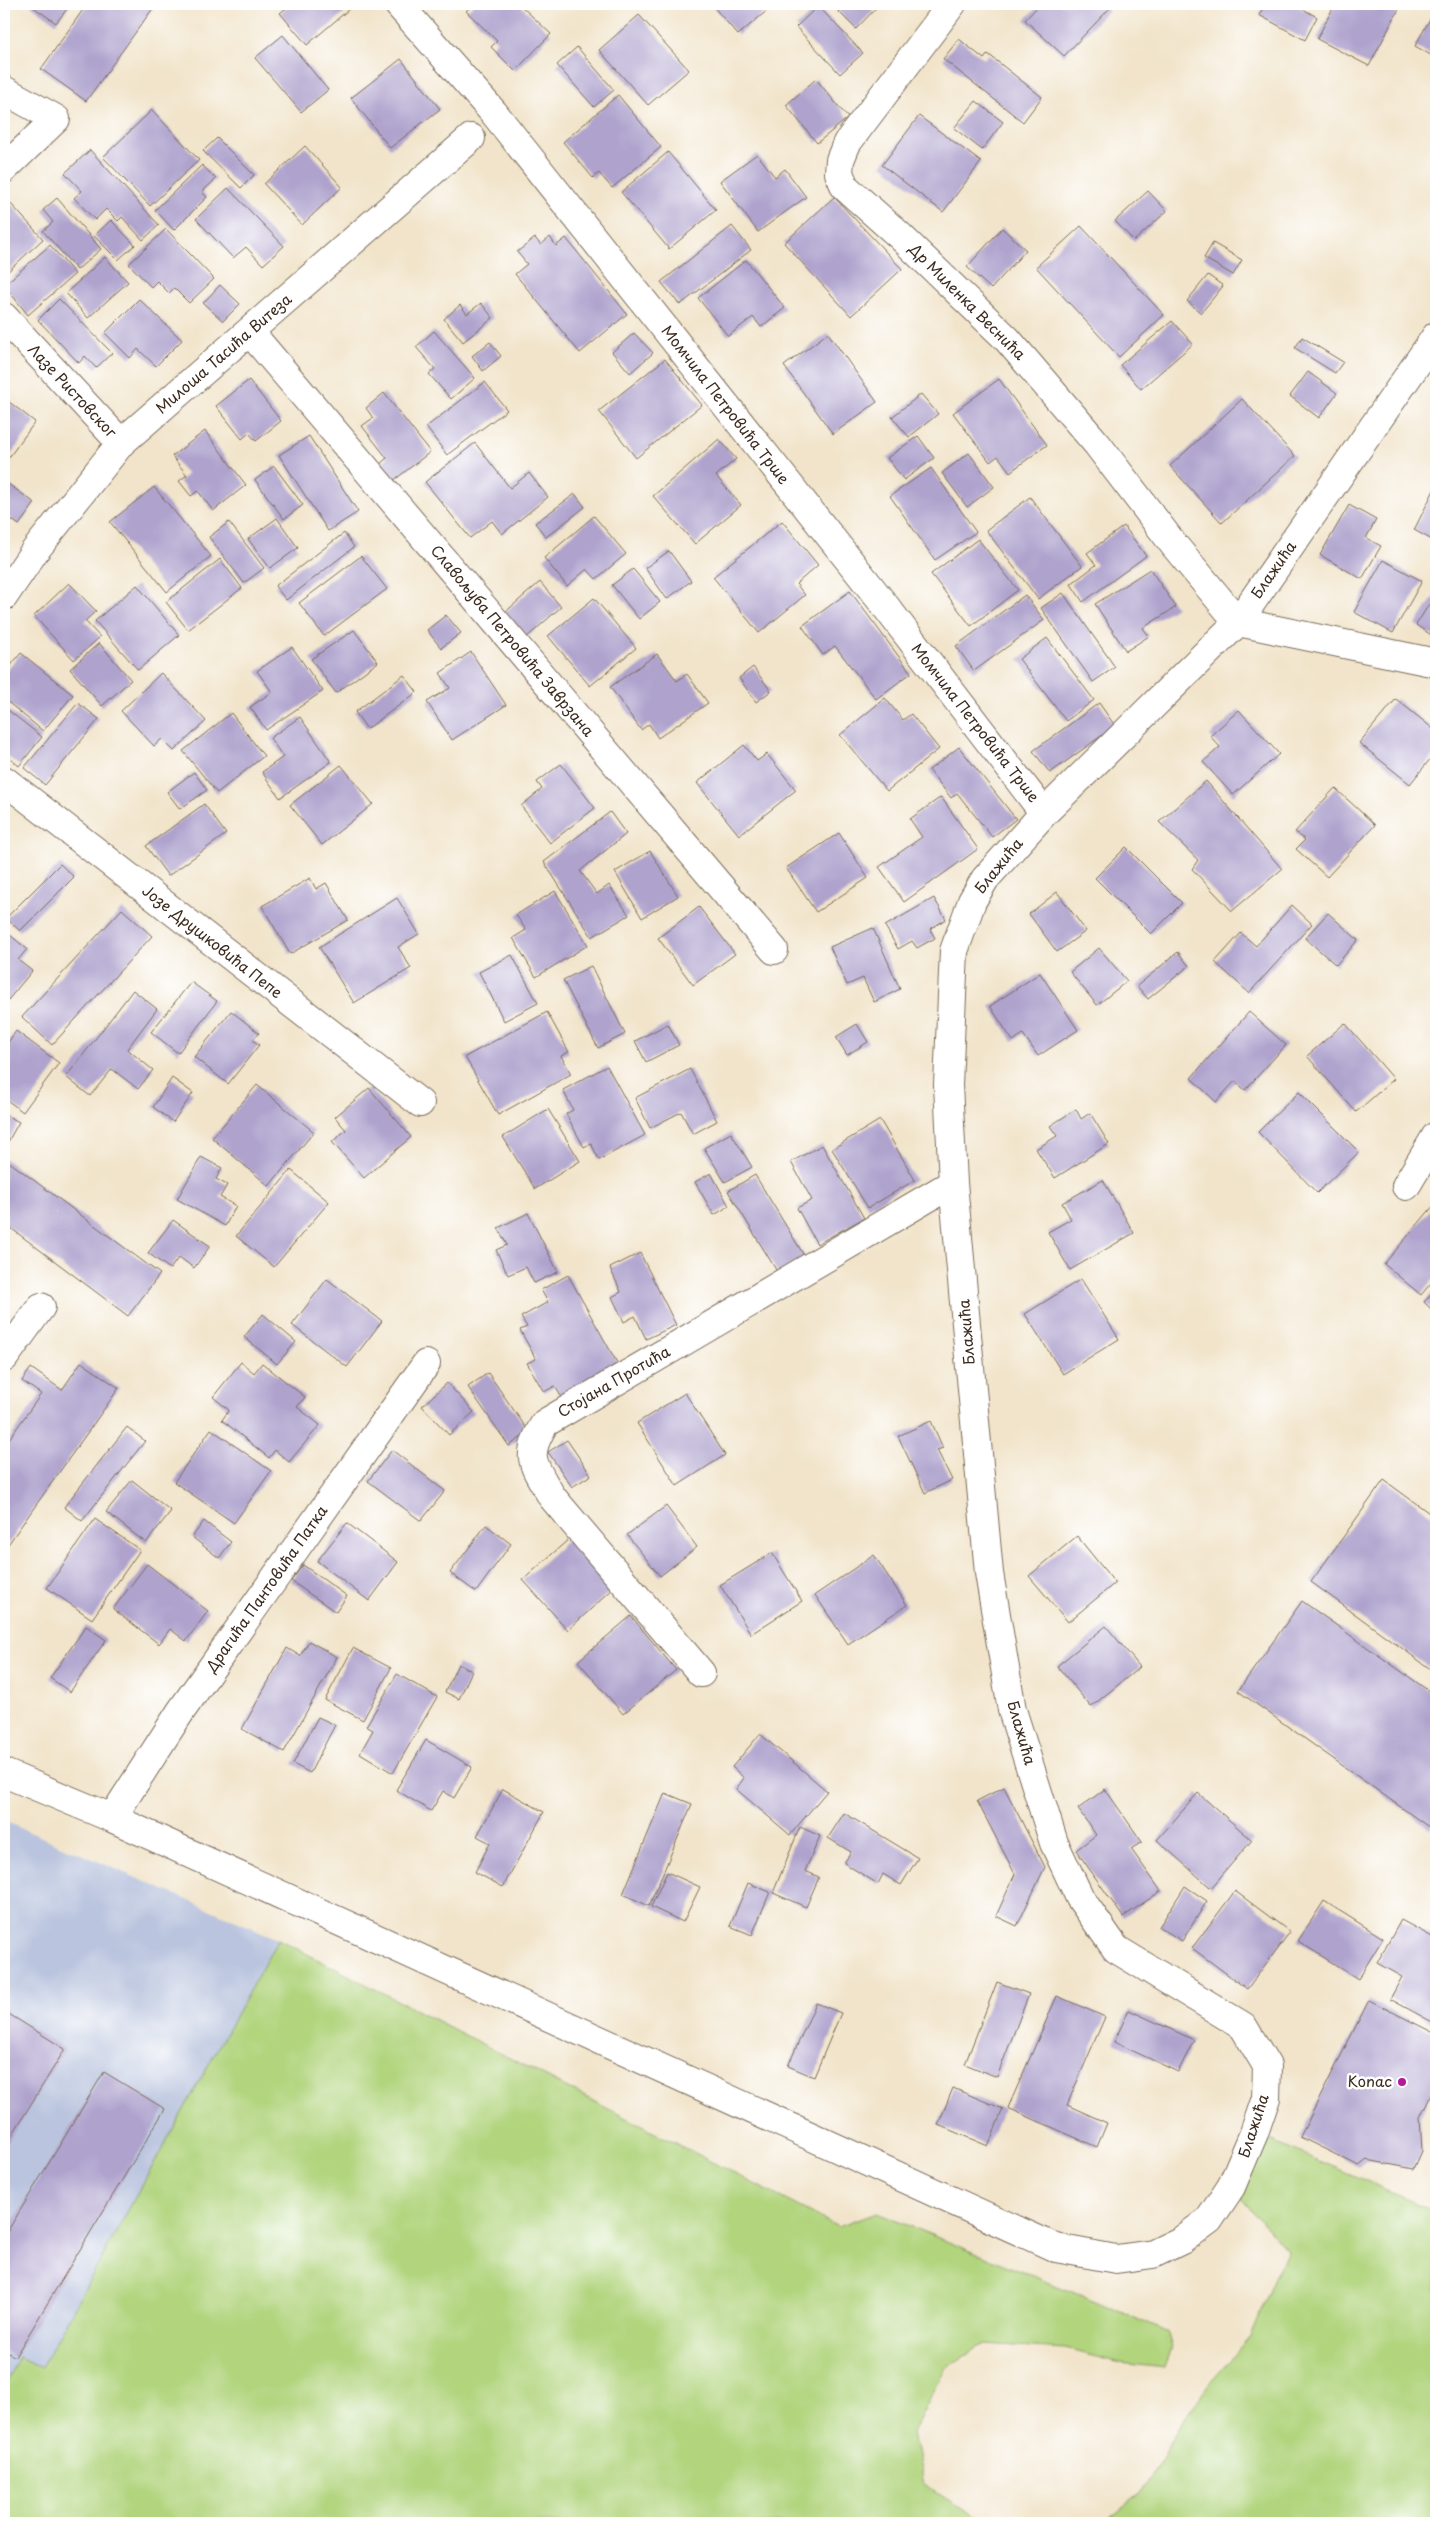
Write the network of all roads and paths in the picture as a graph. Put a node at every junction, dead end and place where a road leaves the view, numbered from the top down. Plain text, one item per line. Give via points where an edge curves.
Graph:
1 (398, 4) edge
2 (952, 4) edge
3 (4, 90) edge
4 (471, 138) dead end
5 (4, 169) edge
6 (4, 317) edge
7 (250, 332) junction
8 (1436, 336) edge
9 (121, 443) junction
10 (4, 596) edge
11 (1238, 622) junction
12 (1436, 663) edge
13 (4, 780) edge
14 (1044, 812) junction
15 (774, 950) dead end
16 (420, 1103) dead end
17 (1436, 1136) edge
18 (953, 1184) junction
19 (1406, 1186) dead end
20 (41, 1307) dead end
21 (4, 1358) edge
22 (426, 1364) dead end
23 (701, 1673) dead end
24 (4, 1773) edge
25 (112, 1818) junction

1 - 14 street, Момчила Петровића Трше via 494,113 883,603
2 - 11 street, Др Миленка Веснића via 846,143 839,174 845,187 1007,339 1097,444 1174,546
3 - 5 street via 56,119
4 - 7 street, Милоша Тасића Витеза
6 - 9 street, Лазе Ристовског
7 - 9 street, Милоша Тасића Витеза
7 - 15 street, Славољуба Петровића Заврзана
8 - 11 street, Блажића
9 - 10 street, Милоша Тасића Витеза via 34,552
11 - 12 street
11 - 14 street, Блажића
13 - 16 street, Јозе Друшковића Пепе
14 - 18 street, Блажића via 985,879 972,901 954,951 948,1085
17 - 19 street
18 - 23 street, Стојана Протића via 545,1423 533,1442 533,1465 552,1497
18 - 25 street, Блажића via 989,1573 1012,1710 1054,1843 1080,1898 1116,1948 1243,2026 1267,2066 1266,2098 1231,2187 1208,2220 1182,2240 1153,2254 1116,2259 1056,2248
20 - 21 street
22 - 25 street, Драгића Пантовића Патка via 182,1711
24 - 25 street, Блажића

